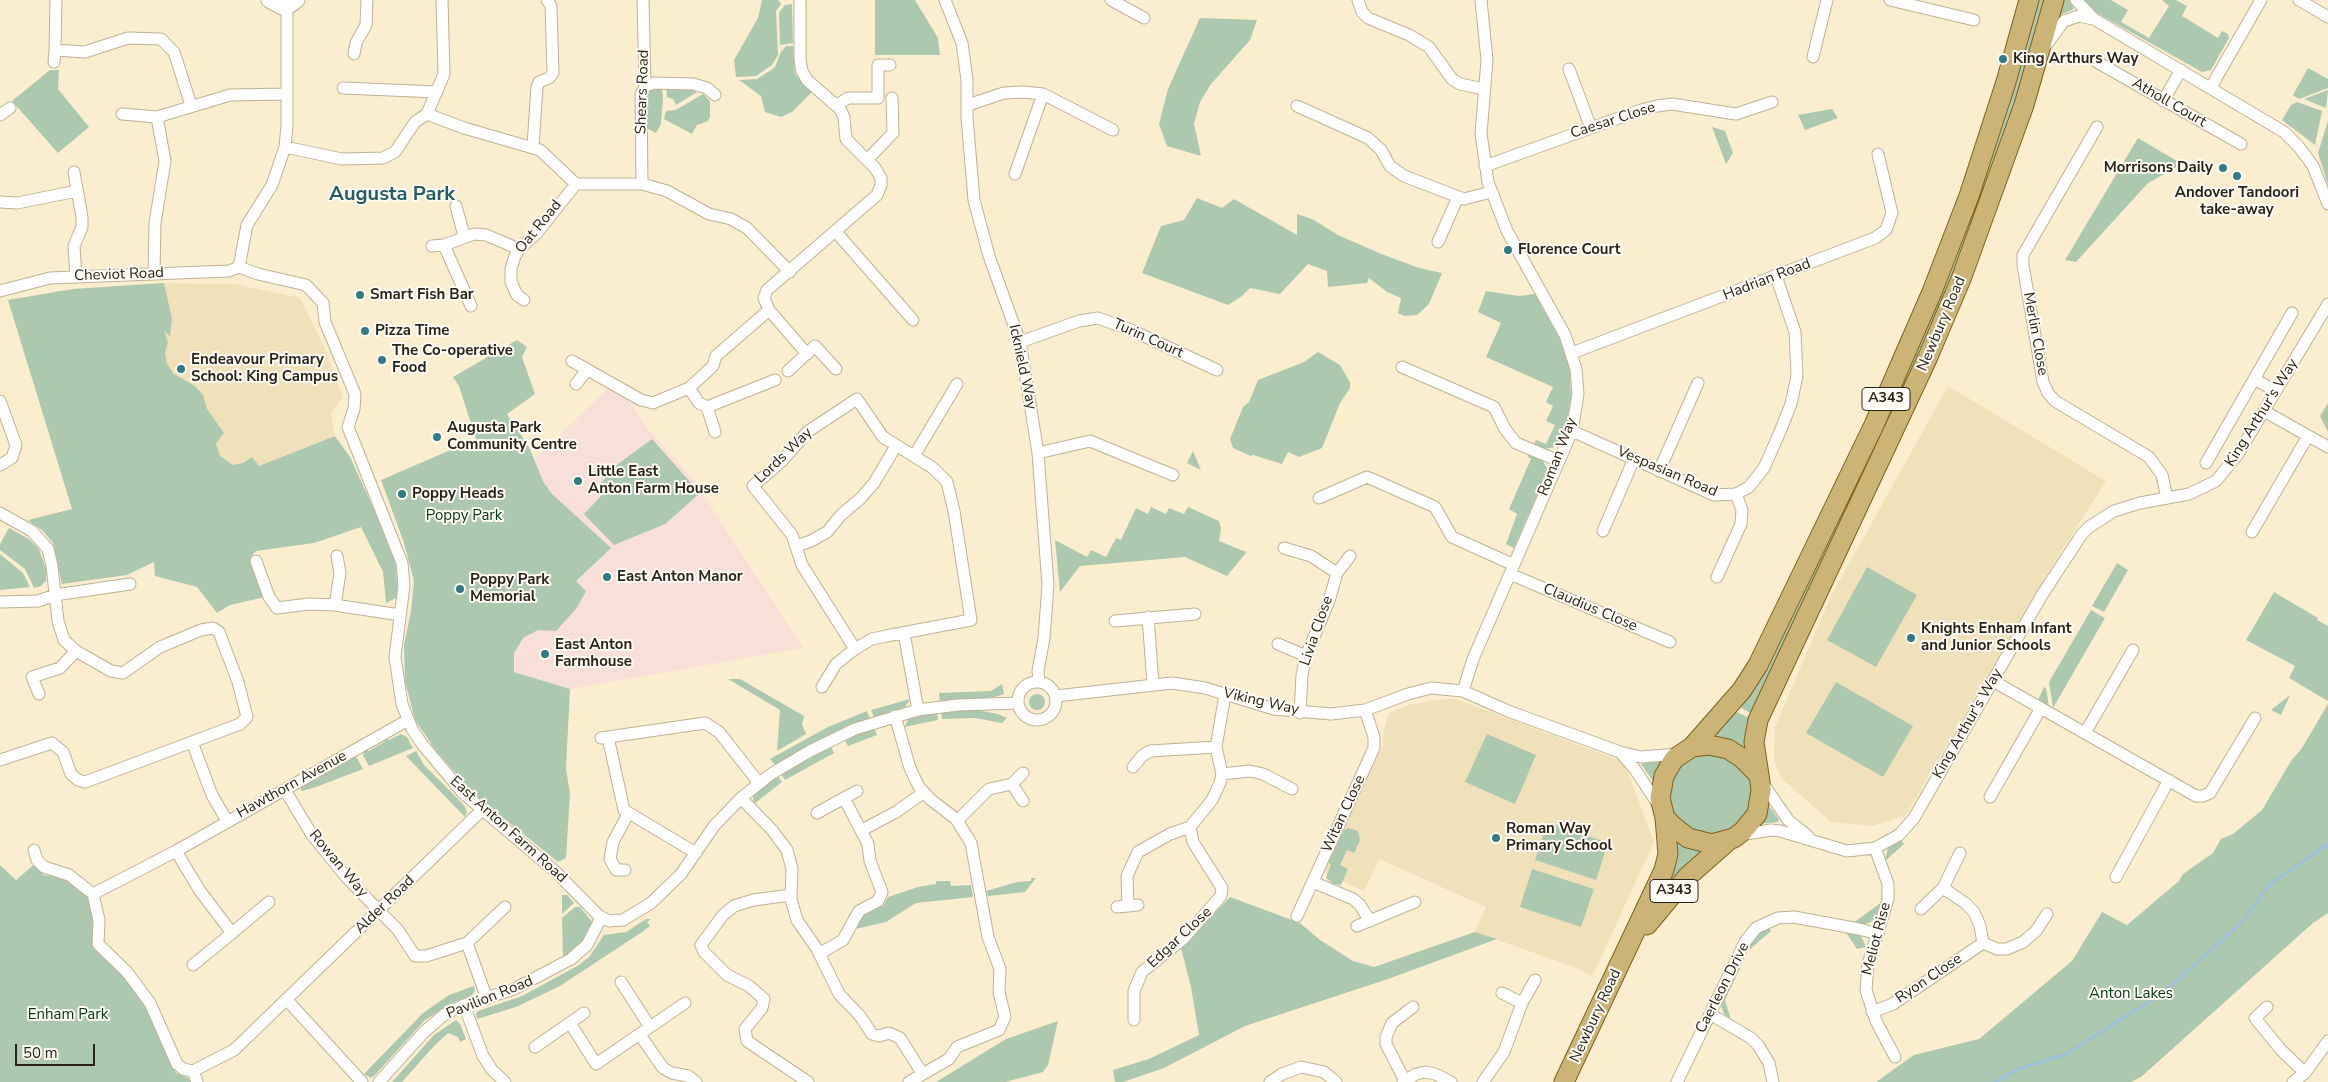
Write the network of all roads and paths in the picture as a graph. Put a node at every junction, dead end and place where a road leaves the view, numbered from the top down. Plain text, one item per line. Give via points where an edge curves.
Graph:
1 (56, 0) edge
2 (269, 0) edge
3 (366, 0) edge
4 (442, 0) edge
5 (547, 0) edge
6 (643, 0) edge
7 (800, 0) edge
8 (945, 0) edge
9 (1111, 0) edge
10 (1358, 0) edge
11 (1481, 0) edge
12 (1827, 0) edge
13 (1890, 0) edge
14 (2029, 0) edge
15 (2054, 0) edge
16 (2076, 0) edge
17 (2261, 0) edge
18 (2299, 0) edge
19 (292, 3) edge
20 (2328, 16) edge
21 (1144, 18) dead end
22 (2094, 19) junction
23 (1974, 20) dead end
24 (55, 50) junction
25 (354, 54) dead end
26 (1813, 57) dead end
27 (2038, 58) junction
28 (54, 62) dead end
29 (2098, 62) dead end
30 (890, 66) dead end
31 (1569, 70) dead end
32 (2181, 70) junction
33 (645, 86) junction
34 (2211, 87) junction
35 (343, 88) dead end
36 (1484, 89) junction
37 (437, 92) junction
38 (286, 94) junction
39 (1043, 94) junction
40 (715, 95) dead end
41 (892, 98) dead end
42 (2163, 100) junction
43 (1772, 102) dead end
44 (968, 104) junction
45 (191, 105) junction
46 (837, 105) junction
47 (1297, 106) dead end
48 (10, 108) dead end
49 (0, 114) edge
50 (122, 114) dead end
51 (427, 114) junction
52 (157, 117) junction
53 (2097, 127) dead end
54 (1591, 128) junction
55 (1113, 130) dead end
56 (2241, 144) dead end
57 (533, 146) junction
58 (285, 147) junction
59 (1878, 154) dead end
60 (867, 160) junction
61 (1485, 166) junction
62 (74, 172) dead end
63 (1015, 174) dead end
64 (576, 184) junction
65 (642, 184) junction
66 (77, 191) junction
67 (1491, 192) junction
68 (1458, 197) junction
69 (0, 202) edge
70 (2328, 204) edge
71 (456, 206) dead end
72 (836, 232) junction
73 (464, 236) junction
74 (1438, 242) dead end
75 (444, 245) junction
76 (432, 246) dead end
77 (519, 249) junction
78 (239, 267) junction
79 (790, 272) junction
80 (154, 274) junction
81 (1776, 276) junction
82 (76, 277) junction
83 (0, 292) edge
84 (524, 300) dead end
85 (2328, 304) edge
86 (470, 306) dead end
87 (769, 310) junction
88 (2292, 313) dead end
89 (913, 320) dead end
90 (1020, 342) junction
91 (1572, 353) junction
92 (807, 354) junction
93 (572, 361) dead end
94 (1402, 367) dead end
95 (836, 369) dead end
96 (587, 370) junction
97 (1217, 370) dead end
98 (788, 371) dead end
99 (2254, 379) junction
100 (775, 380) dead end
101 (1698, 383) dead end
102 (576, 384) dead end
103 (957, 384) dead end
104 (688, 388) junction
105 (2276, 391) junction
106 (0, 401) edge
107 (706, 407) junction
108 (2264, 411) junction
109 (1572, 431) junction
110 (715, 432) dead end
111 (2308, 436) junction
112 (896, 446) junction
113 (2328, 447) edge
114 (1038, 453) junction
115 (914, 456) junction
116 (1634, 459) junction
117 (1558, 461) junction
118 (2206, 463) dead end
119 (0, 465) edge
120 (1659, 471) junction
121 (1173, 475) dead end
122 (1736, 494) junction
123 (1319, 498) dead end
124 (2167, 498) junction
125 (0, 513) edge
126 (1603, 531) dead end
127 (2252, 532) dead end
128 (796, 546) junction
129 (1284, 548) dead end
130 (337, 556) dead end
131 (1350, 556) dead end
132 (256, 561) dead end
133 (1512, 570) junction
134 (1337, 573) junction
135 (1717, 577) dead end
136 (130, 584) dead end
137 (55, 596) junction
138 (0, 602) edge
139 (335, 605) junction
140 (1195, 614) dead end
141 (400, 615) junction
142 (1148, 618) junction
143 (1115, 621) dead end
144 (904, 633) junction
145 (1670, 642) dead end
146 (1278, 644) dead end
147 (855, 649) junction
148 (2132, 650) dead end
149 (76, 652) junction
150 (1306, 656) junction
151 (1039, 681) junction
152 (1993, 681) junction
153 (1153, 684) junction
154 (822, 687) dead end
155 (1463, 692) junction
156 (39, 694) dead end
157 (1225, 695) junction
158 (1056, 696) junction
159 (1018, 703) junction
160 (2041, 708) junction
161 (918, 710) junction
162 (1365, 710) junction
163 (1300, 713) junction
164 (895, 716) junction
165 (2255, 718) dead end
166 (408, 720) junction
167 (2085, 732) junction
168 (192, 742) junction
169 (1216, 747) junction
170 (1686, 750) junction
171 (1620, 752) junction
172 (0, 760) edge
173 (1133, 767) dead end
174 (1024, 773) dead end
175 (1222, 774) junction
176 (1760, 778) junction
177 (2169, 780) junction
178 (759, 783) junction
179 (1012, 784) junction
180 (1292, 789) dead end
181 (285, 790) junction
182 (857, 791) dead end
183 (923, 793) junction
184 (1990, 797) dead end
185 (741, 798) junction
186 (844, 798) junction
187 (1023, 801) dead end
188 (482, 810) junction
189 (817, 813) dead end
190 (628, 814) junction
191 (1664, 814) junction
192 (227, 821) junction
193 (957, 821) junction
194 (1190, 828) junction
195 (862, 830) junction
196 (1734, 838) junction
197 (1818, 843) junction
198 (1875, 848) junction
199 (34, 850) dead end
200 (176, 852) junction
201 (696, 853) junction
202 (1960, 853) dead end
203 (625, 870) dead end
204 (2116, 876) dead end
205 (1313, 882) junction
206 (1943, 888) junction
207 (93, 894) junction
208 (791, 895) junction
209 (269, 902) dead end
210 (1415, 902) dead end
211 (1128, 906) dead end
212 (505, 907) dead end
213 (1921, 910) dead end
214 (379, 911) junction
215 (2047, 914) dead end
216 (1297, 916) dead end
217 (601, 918) junction
218 (1370, 921) junction
219 (1357, 926) dead end
220 (232, 933) junction
221 (1878, 934) junction
222 (467, 943) junction
223 (1983, 943) junction
224 (1628, 950) junction
225 (819, 954) junction
226 (193, 965) dead end
227 (1536, 980) dead end
228 (621, 982) dead end
229 (1502, 993) dead end
230 (487, 999) junction
231 (287, 1000) junction
232 (1522, 1002) junction
233 (685, 1003) dead end
234 (464, 1005) junction
235 (1413, 1007) dead end
236 (2267, 1007) dead end
237 (1872, 1012) junction
238 (584, 1014) dead end
239 (1710, 1014) junction
240 (1134, 1020) dead end
241 (570, 1023) junction
242 (650, 1027) junction
243 (640, 1035) junction
244 (2328, 1041) edge
245 (535, 1047) dead end
246 (1894, 1057) dead end
247 (193, 1070) junction
248 (922, 1073) junction
249 (2305, 1073) junction
250 (1404, 1081) edge
251 (198, 1082) edge
252 (362, 1082) edge
253 (379, 1082) edge
254 (505, 1082) edge
255 (696, 1082) edge
256 (808, 1082) edge
257 (909, 1082) edge
258 (1270, 1082) edge
259 (1336, 1082) edge
260 (1451, 1082) edge
261 (1483, 1082) edge
262 (1564, 1082) edge
263 (1677, 1082) edge
264 (1772, 1082) edge
265 (2293, 1082) edge

1 - 24 street
2 - 19 street via 278,6
3 - 25 street via 366,26
4 - 37 street via 444,74
5 - 57 street via 551,6 553,73 537,87
6 - 33 street, Shears Road
7 - 46 street via 802,71 807,80
8 - 44 street, Icknield Way via 962,43
9 - 21 street
10 - 36 street via 1368,18 1429,47 1452,79
11 - 36 street, Roman Way via 1487,46
12 - 26 street
13 - 23 street
14 - 170 main road, Newbury Road / A343 via 1969,196 1929,300 1874,425 1758,665 1736,697
15 - 27 main road, Newbury Road / A343
16 - 22 street
17 - 34 street
18 - 20 street
19 - 38 street
22 - 27 street via 2079,16 2064,21
22 - 32 street
24 - 28 street
24 - 45 street via 85,52 128,38 161,40 174,52
27 - 176 main road, Newbury Road / A343 via 1981,230 1944,320 1760,714 1754,734
29 - 42 street, Atholl Court
30 - 46 street via 878,65 878,98 848,98
31 - 54 street
32 - 34 street
32 - 42 street
33 - 40 street via 654,83 693,84 707,88
33 - 65 street, Shears Road via 641,95
34 - 70 street via 2290,137 2313,166
35 - 37 street
36 - 61 street, Roman Way via 1481,134
37 - 51 street
38 - 45 street via 230,95
38 - 58 street
39 - 44 street via 1004,93
39 - 55 street
39 - 63 street
41 - 60 street via 893,133
42 - 56 street, Atholl Court
43 - 54 street, Caesar Close via 1736,114 1672,104 1657,106
44 - 90 street, Icknield Way via 974,200 989,256
45 - 52 street
46 - 60 street via 844,117 846,139
47 - 68 street via 1368,138 1396,172
48 - 49 street
50 - 52 street
51 - 57 street via 471,130
51 - 58 street via 415,122 395,152 383,158 342,159
52 - 80 street via 165,162 156,216
53 - 124 street, Merlin Close via 2024,255 2043,382 2055,401 2149,457 2162,475
54 - 61 street, Caesar Close
57 - 64 street via 553,160
58 - 78 street via 272,185 247,226
59 - 81 street, Hadrian Road via 1892,213 1886,230 1864,244
60 - 72 street via 881,178 880,190
61 - 67 street, Roman Way
62 - 66 street
64 - 65 street
64 - 77 street, Oat Road via 536,234
65 - 79 street via 667,191 709,214 740,223 760,238
66 - 69 street via 18,202
66 - 82 street via 82,220 74,246
67 - 68 street via 1470,199
67 - 91 street, Roman Way via 1507,231
68 - 74 street
71 - 73 street
72 - 79 street
72 - 89 street
73 - 75 street
73 - 77 street via 486,235
75 - 76 street
75 - 86 street
77 - 84 street, Oat Road via 512,262 511,282
78 - 80 street, Cheviot Road via 229,271
78 - 141 street, East Anton Farm Road via 306,285 323,303 325,322 356,394 348,427 402,563 404,586
79 - 87 street via 767,290 764,298
80 - 82 street, Cheviot Road
81 - 91 street, Hadrian Road
81 - 122 street, Vespasian Road via 1794,332 1798,357 1795,390 1762,472 1755,482
82 - 83 street, Cheviot Road via 45,279
85 - 105 street, King Arthur's Way
87 - 92 street
87 - 104 street via 716,356 713,366
88 - 99 street
90 - 97 street, Turin Court via 1079,321 1098,318
90 - 114 street, Icknield Way
91 - 109 street, Roman Way via 1578,394
92 - 95 street via 815,346
92 - 98 street
93 - 96 street
94 - 117 street via 1494,407 1516,443
96 - 102 street
96 - 104 street via 641,400 653,403
99 - 105 street
99 - 118 street
100 - 107 street
101 - 120 street
103 - 115 street
104 - 107 street
105 - 108 street, King Arthur's Way
106 - 119 street via 16,445 12,458
107 - 110 street
108 - 111 street
108 - 124 street, King Arthur's Way via 2235,459 2216,481 2198,491
109 - 116 street, Vespasian Road
109 - 117 street, Roman Way
111 - 113 street
111 - 127 street
112 - 115 street, Lords Way
112 - 128 street via 861,498 827,532
112 - 128 street, Lords Way via 883,437 857,398 807,432 783,460 753,486 792,535
114 - 121 street via 1090,441
114 - 151 street, Icknield Way via 1048,585
115 - 144 street, Lords Way via 938,473 949,487 971,620
116 - 120 street, Vespasian Road
116 - 126 street
117 - 133 street, Roman Way
120 - 122 street, Vespasian Road via 1714,495
122 - 135 street via 1742,510 1741,524
123 - 133 street, Claudius Close via 1367,477 1435,507 1452,537
124 - 152 street, King Arthur's Way via 2114,511 2082,534 2051,579
125 - 137 street via 32,531 46,545
128 - 147 street, Lords Way via 802,565
129 - 134 street via 1310,556
130 - 139 street via 340,573
131 - 134 street, Livia Close
132 - 139 street via 268,597 276,608
133 - 145 street, Claudius Close
133 - 155 street, Roman Way via 1473,659
134 - 150 street, Livia Close via 1329,602
136 - 137 street
137 - 138 street via 38,601
137 - 149 street via 60,632
139 - 141 street
140 - 142 street
141 - 166 street, East Anton Farm Road via 395,664 398,688
142 - 143 street
142 - 153 street
144 - 147 street, Lords Way via 872,639
144 - 161 street
146 - 150 street
147 - 154 street, Lords Way via 836,664
148 - 167 street
149 - 156 street via 60,668 32,678
149 - 168 street via 120,674 167,643 201,630 217,629 238,682 247,717 240,724
150 - 163 street, Livia Close
151 - 158 street via 1050,686
151 - 159 street via 1023,687
152 - 160 street
152 - 198 street, King Arthur's Way via 1908,827
153 - 157 street, Viking Way via 1205,688
153 - 158 street, Viking Way
155 - 162 street, Viking Way via 1431,688
155 - 171 street
157 - 163 street, Viking Way
157 - 169 street
158 - 159 street via 1053,712 1041,720 1026,716
159 - 161 street
160 - 167 street
160 - 184 street
161 - 164 street
162 - 163 street, Viking Way
162 - 205 street, Witan Close via 1374,737 1374,748
164 - 178 street via 824,743
164 - 183 street via 910,768
165 - 177 street via 2207,795 2196,796
166 - 181 street, Hawthorn Avenue
166 - 188 street, East Anton Farm Road via 433,759
167 - 177 street
168 - 172 street via 85,782 72,776 61,749 52,743
168 - 192 street via 212,795
169 - 173 street via 1150,751
169 - 175 street
170 - 171 street via 1642,757
170 - 176 main road via 1709,745 1728,749 1742,758
170 - 191 main road, A343 via 1668,766 1664,776 1660,798
171 - 191 street
174 - 179 street
175 - 180 street via 1250,771
175 - 194 street via 1212,800
176 - 196 main road, A343 via 1760,806 1752,821
176 - 197 street, King Arthur's Way via 1788,820
177 - 204 street
178 - 185 street
178 - 190 street via 719,732 705,723 604,738 624,810
179 - 187 street
179 - 193 street via 989,790
181 - 192 street, Hawthorn Avenue
181 - 214 street, Rowan Way via 312,835
182 - 186 street
183 - 193 street
183 - 195 street
185 - 201 street via 721,818
185 - 208 street via 772,830 786,850 792,869
186 - 189 street
186 - 195 street
188 - 214 street, Alder Road
188 - 217 street, East Anton Farm Road via 556,872
190 - 201 street
190 - 203 street via 613,842 610,859 616,870
191 - 196 main road via 1680,833 1696,841 1712,844
191 - 224 main road, Newbury Road / A343 via 1667,860
192 - 200 street, Hawthorn Avenue
193 - 248 street via 969,837 975,853 986,932 1001,972 999,992 1005,1022 999,1030 957,1047 949,1059
194 - 211 street via 1170,834 1138,852 1127,876
194 - 240 street, Edgar Close via 1193,842 1222,888 1221,896 1183,939 1142,972 1134,990
195 - 225 street via 881,886 881,897 859,911 842,940
196 - 197 street, King Arthur's Way via 1771,830
196 - 224 main road, Newbury Road / A343 via 1672,893
197 - 198 street, King Arthur's Way via 1846,851
198 - 221 street, Meliot Rise via 1889,891
199 - 207 street via 44,868 69,875
200 - 207 street, Hawthorn Avenue
200 - 220 street
201 - 217 street via 670,886 639,911 623,920
202 - 206 street
205 - 216 street, Witan Close
205 - 218 street via 1353,900
206 - 213 street
206 - 223 street via 1974,912
207 - 247 street via 99,920 98,944 127,972 147,998 158,1016 177,1064 183,1069
208 - 225 street via 800,926
208 - 256 street via 753,900 730,909 704,939 702,948 727,975 749,986 764,999 762,1008 746,1029 747,1041
209 - 220 street
210 - 218 street
212 - 222 street
214 - 222 street, Rowan Way via 416,956
214 - 231 street, Alder Road
215 - 223 street via 2036,931 2016,946 2007,950
217 - 230 street, Pavilion Road via 587,945 571,959 540,977
218 - 219 street
220 - 226 street
221 - 237 street, Meliot Rise via 1866,979
221 - 239 street, Caerleon Drive via 1794,917 1778,918 1763,924 1745,942
222 - 230 street
223 - 237 street, Ryon Close via 1893,1004
224 - 262 main road, Newbury Road / A343
225 - 248 street via 837,990 871,1033 879,1036 888,1033 900,1038
227 - 232 street
228 - 242 street
229 - 232 street
230 - 234 street, Pavilion Road
231 - 247 street, Alder Road via 228,1055
231 - 252 street
232 - 261 street via 1504,1052
233 - 242 street
234 - 253 street, Pavilion Road via 430,1026
234 - 254 street via 483,1056
235 - 250 street via 1392,1023 1386,1037 1386,1044
236 - 249 street via 2255,1018
237 - 246 street, Meliot Rise
238 - 241 street
239 - 263 street, Caerleon Drive
239 - 264 street via 1758,1045 1769,1062
241 - 243 street via 596,1064
241 - 245 street
242 - 243 street
243 - 255 street via 663,1068
244 - 249 street
247 - 251 street
248 - 257 street
249 - 265 street
250 - 260 street via 1420,1073 1430,1073
258 - 259 street via 1301,1067 1324,1072

